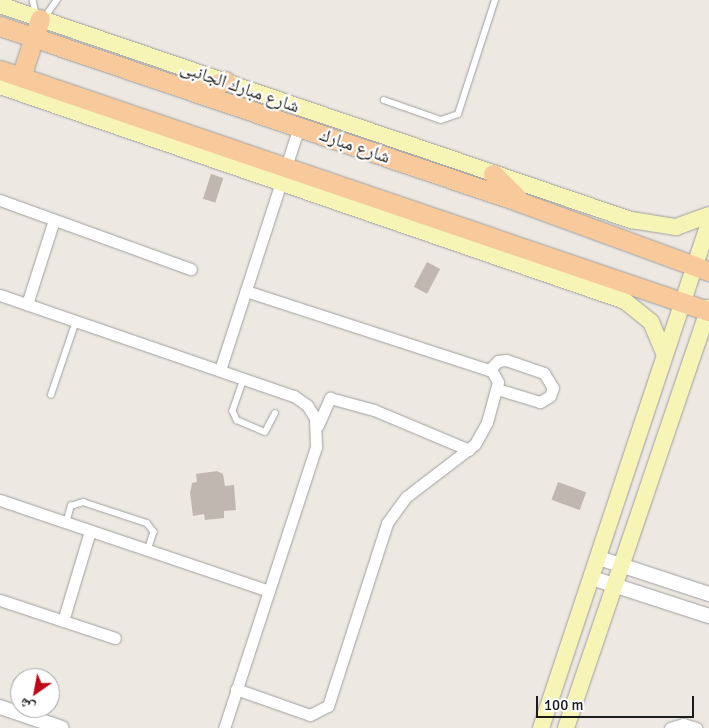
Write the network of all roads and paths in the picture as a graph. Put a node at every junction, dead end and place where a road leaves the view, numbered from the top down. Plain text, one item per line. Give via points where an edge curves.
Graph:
1 (33, 0) edge
2 (57, 0) edge
3 (495, 0) edge
4 (0, 5) edge
5 (40, 19) junction
6 (0, 26) edge
7 (34, 37) junction
8 (0, 70) edge
9 (21, 77) junction
10 (226, 81) junction
11 (0, 86) edge
12 (193, 92) junction
13 (384, 100) dead end
14 (299, 127) junction
15 (284, 174) junction
16 (493, 174) junction
17 (0, 200) edge
18 (520, 202) junction
19 (709, 215) edge
20 (54, 220) junction
21 (709, 223) edge
22 (702, 268) edge
23 (191, 269) dead end
24 (246, 291) junction
25 (0, 294) edge
26 (681, 302) junction
27 (27, 304) junction
28 (708, 310) edge
29 (76, 321) junction
30 (664, 353) junction
31 (220, 370) junction
32 (489, 370) junction
33 (244, 379) junction
34 (497, 388) junction
35 (51, 395) dead end
36 (275, 413) dead end
37 (318, 425) junction
38 (469, 450) junction
39 (0, 500) edge
40 (66, 523) junction
41 (90, 531) junction
42 (148, 551) junction
43 (599, 558) junction
44 (621, 565) junction
45 (592, 578) junction
46 (614, 585) junction
47 (269, 591) junction
48 (709, 594) edge
49 (0, 600) edge
50 (709, 616) edge
51 (63, 621) junction
52 (115, 638) dead end
53 (236, 689) junction
54 (0, 707) edge
55 (62, 728) edge
56 (224, 728) edge
57 (541, 728) edge
58 (566, 728) edge
59 (670, 728) edge
60 (696, 728) edge

1 - 5 lane via 34,12
2 - 5 lane via 52,13
3 - 13 lane via 458,114 441,120
4 - 5 main road, شارع مبارك الجانبى
5 - 7 main road
5 - 10 main road, شارع مبارك الجانبى
6 - 7 main road, شارع مبارك
7 - 9 main road
7 - 12 main road, شارع مبارك
8 - 9 main road
9 - 15 main road
10 - 12 main road
10 - 16 main road, شارع مبارك الجانبى
11 - 15 main road
12 - 14 main road, شارع مبارك
14 - 15 street
14 - 18 main road, شارع مبارك
15 - 24 street
15 - 26 main road
15 - 30 main road via 625,301 651,322
16 - 18 main road
16 - 19 main road, شارع مبارك الجانبى via 649,225 676,227
17 - 20 street
18 - 22 main road, شارع مبارك
20 - 23 street
20 - 27 street
21 - 22 main road
22 - 26 main road
24 - 31 street
24 - 32 street
25 - 27 street
26 - 28 main road
26 - 30 main road
27 - 29 street
28 - 44 main road
29 - 31 street
29 - 35 lane
30 - 43 main road
31 - 33 street
32 - 34 street via 497,376
32 - 34 street via 498,361 506,360 544,374 553,388 550,396 540,402
33 - 36 lane via 233,411 237,420 265,432
33 - 37 street via 301,400 312,411
34 - 38 street via 484,430
37 - 38 street via 330,398 374,410
37 - 47 street via 316,447
38 - 53 street via 406,497 390,518 328,706 310,715
39 - 40 street
40 - 41 street
40 - 42 lane via 71,506 83,502 138,520 153,528
41 - 42 street
41 - 51 street
42 - 47 street
43 - 44 street
43 - 45 main road
44 - 46 main road
44 - 48 street
45 - 46 street
45 - 57 main road
46 - 50 street
46 - 58 main road
47 - 53 street
49 - 51 street
51 - 52 street
53 - 56 street
54 - 55 street
59 - 60 street via 684,724

